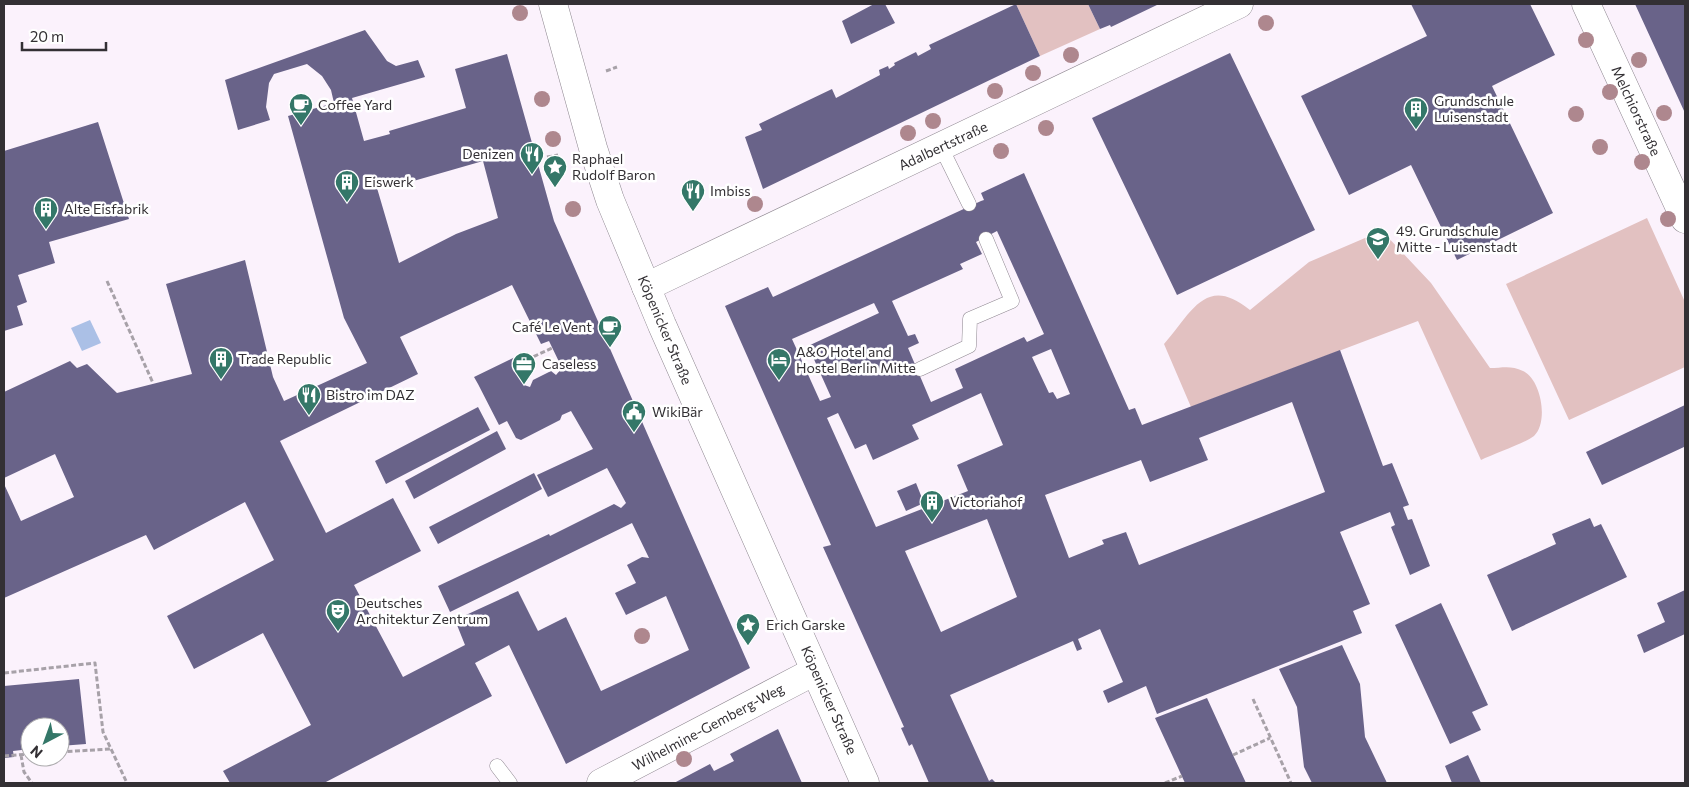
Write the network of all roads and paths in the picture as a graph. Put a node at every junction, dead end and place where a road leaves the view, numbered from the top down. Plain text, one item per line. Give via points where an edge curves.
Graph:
1 (553, 4) edge
2 (1239, 4) edge
3 (1586, 4) edge
4 (617, 67) dead end
5 (606, 70) dead end
6 (941, 147) junction
7 (558, 155) dead end
8 (546, 157) dead end
9 (969, 204) dead end
10 (1685, 219) edge
11 (986, 239) dead end
12 (107, 281) dead end
13 (646, 287) junction
14 (552, 348) dead end
15 (520, 363) dead end
16 (920, 369) dead end
17 (153, 383) dead end
18 (816, 671) junction
19 (4, 673) edge
20 (1253, 700) dead end
21 (1270, 738) junction
22 (110, 749) junction
23 (70, 751) edge
24 (20, 755) edge
25 (1233, 755) dead end
26 (4, 756) edge
27 (497, 766) dead end
28 (23, 767) edge
29 (1182, 776) dead end
30 (32, 783) edge
31 (127, 783) edge
32 (510, 783) edge
33 (601, 783) edge
34 (865, 783) edge
35 (1165, 783) edge
36 (1291, 783) edge

1 - 13 street, Köpenicker Straße via 610,200
2 - 6 street, Adalbertstraße
3 - 10 street, Melchiorstraße
4 - 5 path
6 - 9 lane
6 - 13 street, Adalbertstraße
7 - 8 path
11 - 16 lane via 1012,301 970,319 968,346
12 - 17 path
13 - 18 street, Köpenicker Straße
14 - 15 path
18 - 33 street, Wilhelmine-Gemberg-Weg
18 - 34 street, Köpenicker Straße
19 - 22 path via 95,663 102,732
20 - 21 path
21 - 25 path
21 - 36 path
22 - 23 path
22 - 31 path
24 - 26 path
27 - 32 lane
28 - 30 path
29 - 35 path

